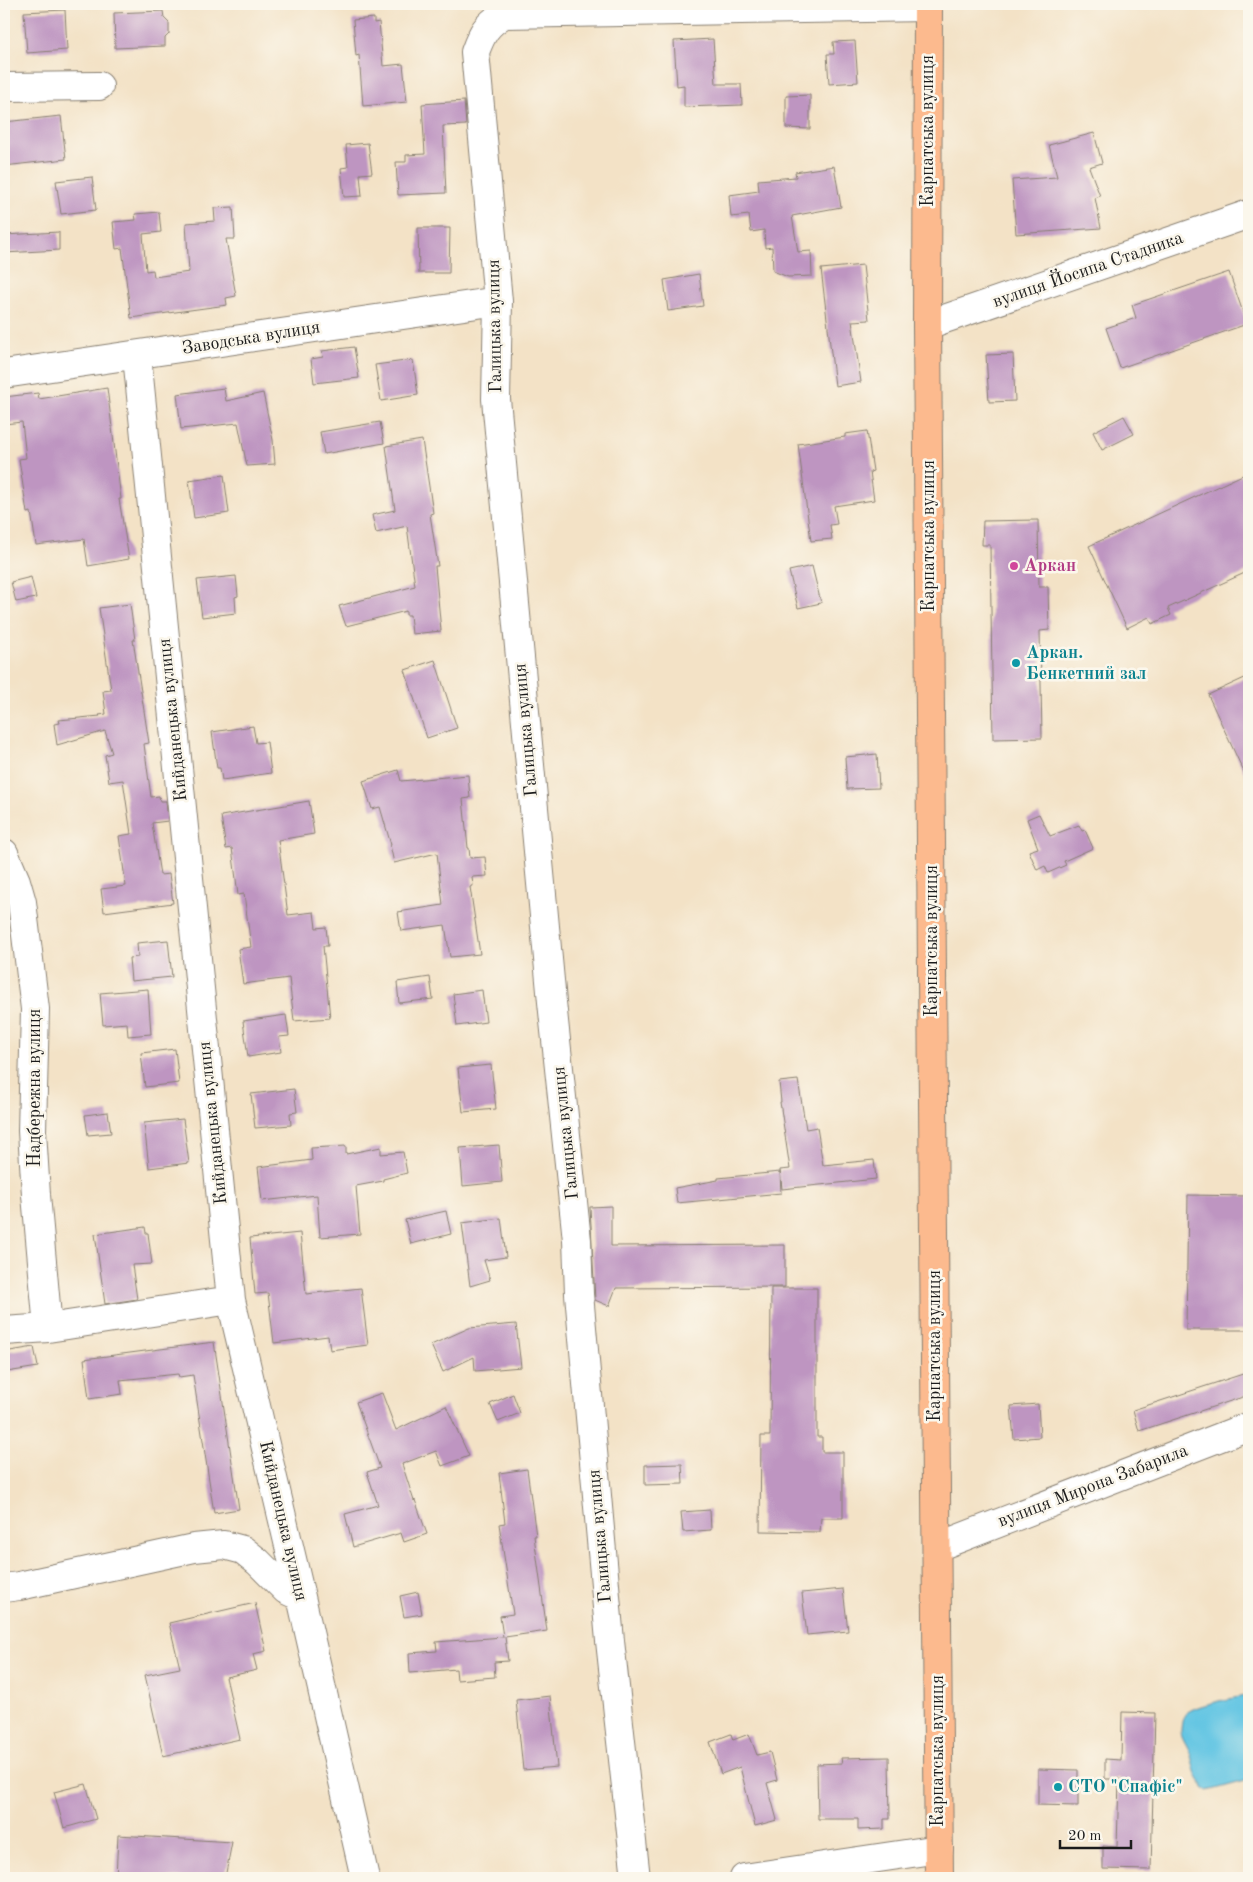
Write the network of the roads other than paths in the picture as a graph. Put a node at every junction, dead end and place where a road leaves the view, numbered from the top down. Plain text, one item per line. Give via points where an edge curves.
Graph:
1 (928, 6) edge
2 (490, 13) edge
3 (99, 86) dead end
4 (4, 87) edge
5 (1249, 214) edge
6 (498, 301) junction
7 (927, 326) junction
8 (137, 356) junction
9 (4, 374) edge
10 (4, 853) edge
11 (231, 1300) junction
12 (48, 1328) junction
13 (4, 1331) edge
14 (1249, 1426) edge
15 (937, 1547) junction
16 (4, 1588) edge
17 (301, 1598) junction
18 (939, 1849) junction
19 (365, 1878) edge
20 (636, 1878) edge
21 (744, 1878) edge
22 (939, 1878) edge

1 - 2 street, Галицька вулиця
1 - 7 main road, Карпатська вулиця
2 - 6 street, Галицька вулиця via 475,52
3 - 4 street
5 - 7 street, вулиця Йосипа Стадника
6 - 8 street, Заводська вулиця
6 - 20 street, Галицька вулиця via 497,418 577,1240 578,1294 610,1641
7 - 15 main road, Карпатська вулиця
8 - 9 street, Заводська вулиця
8 - 11 street, Кийданецька вулиця
10 - 12 street, Надбережна вулиця via 22,902 35,1009 32,1131
11 - 12 street
11 - 17 street, Кийданецька вулиця
12 - 13 street
14 - 15 street, вулиця Мирона Забарила
15 - 18 main road, Карпатська вулиця
16 - 17 street via 194,1548 224,1545 243,1550 286,1590
17 - 19 street, Кийданецька вулиця
18 - 21 street
18 - 22 main road, Карпатська вулиця

